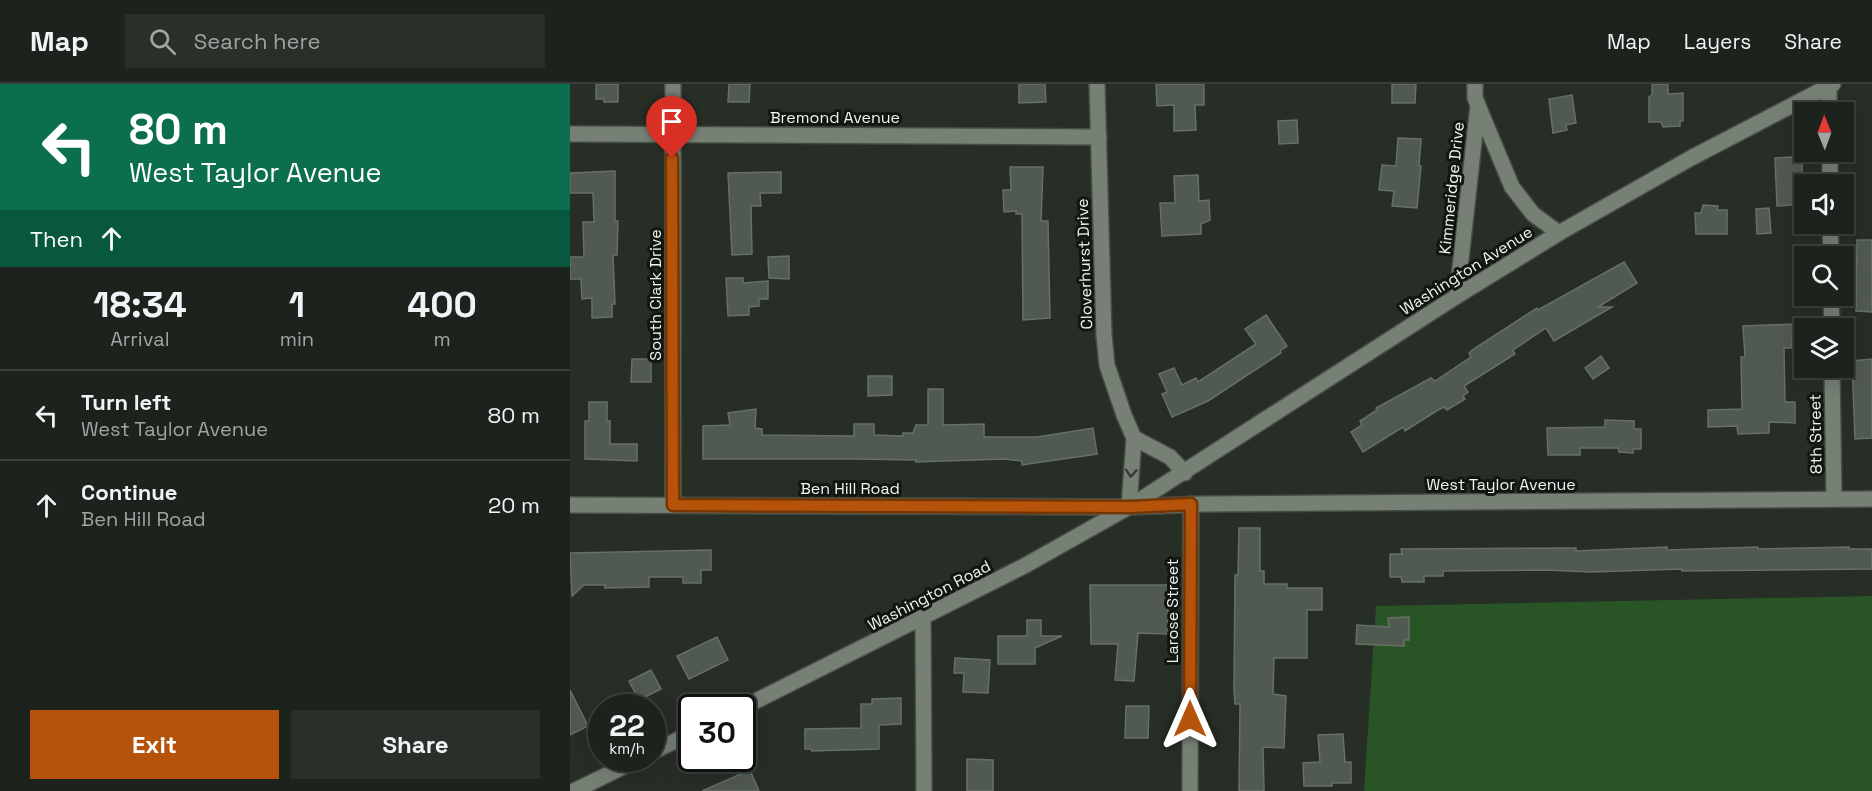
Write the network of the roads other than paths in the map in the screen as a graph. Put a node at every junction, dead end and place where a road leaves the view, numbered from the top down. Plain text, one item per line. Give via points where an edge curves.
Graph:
1 (673, 84) edge
2 (1097, 84) edge
3 (1475, 84) edge
4 (1830, 85) edge
5 (1829, 102) edge
6 (1478, 105) junction
7 (570, 134) edge
8 (672, 134) junction
9 (1099, 137) junction
10 (1558, 233) junction
11 (1457, 296) junction
12 (1832, 378) edge
13 (1134, 438) junction
14 (1185, 473) junction
15 (1872, 499) edge
16 (1834, 500) junction
17 (1191, 504) junction
18 (570, 505) edge
19 (673, 505) junction
20 (1130, 507) junction
21 (923, 618) junction
22 (756, 701) edge
23 (613, 772) edge
24 (574, 791) edge
25 (924, 791) edge
26 (1190, 791) edge

1 - 8 street, South Clark Drive
2 - 9 street, Cloverhurst Drive
3 - 6 street, Kimmeridge Drive
4 - 5 street
4 - 10 street, Washington Avenue
6 - 10 street via 1512,187 1533,214
6 - 11 street, Kimmeridge Drive
7 - 8 street, Bremond Avenue
8 - 9 street, Bremond Avenue
8 - 19 street, South Clark Drive
9 - 13 street, Cloverhurst Drive via 1107,365
10 - 11 street, Washington Avenue
11 - 14 street, Washington Avenue
12 - 16 street, 8th Street
13 - 14 street via 1170,457
13 -> 20 street, Cloverhurst Drive
14 - 20 street, Washington Avenue
15 - 16 street, West Taylor Avenue
16 - 17 street, West Taylor Avenue
17 - 20 street, West Taylor Avenue
17 - 26 street, Larose Street
18 - 19 street, Ben Hill Road
19 - 20 street, Ben Hill Road
20 - 21 street, Washington Road
21 - 22 street, Washington Road
21 - 25 street
23 - 24 street

